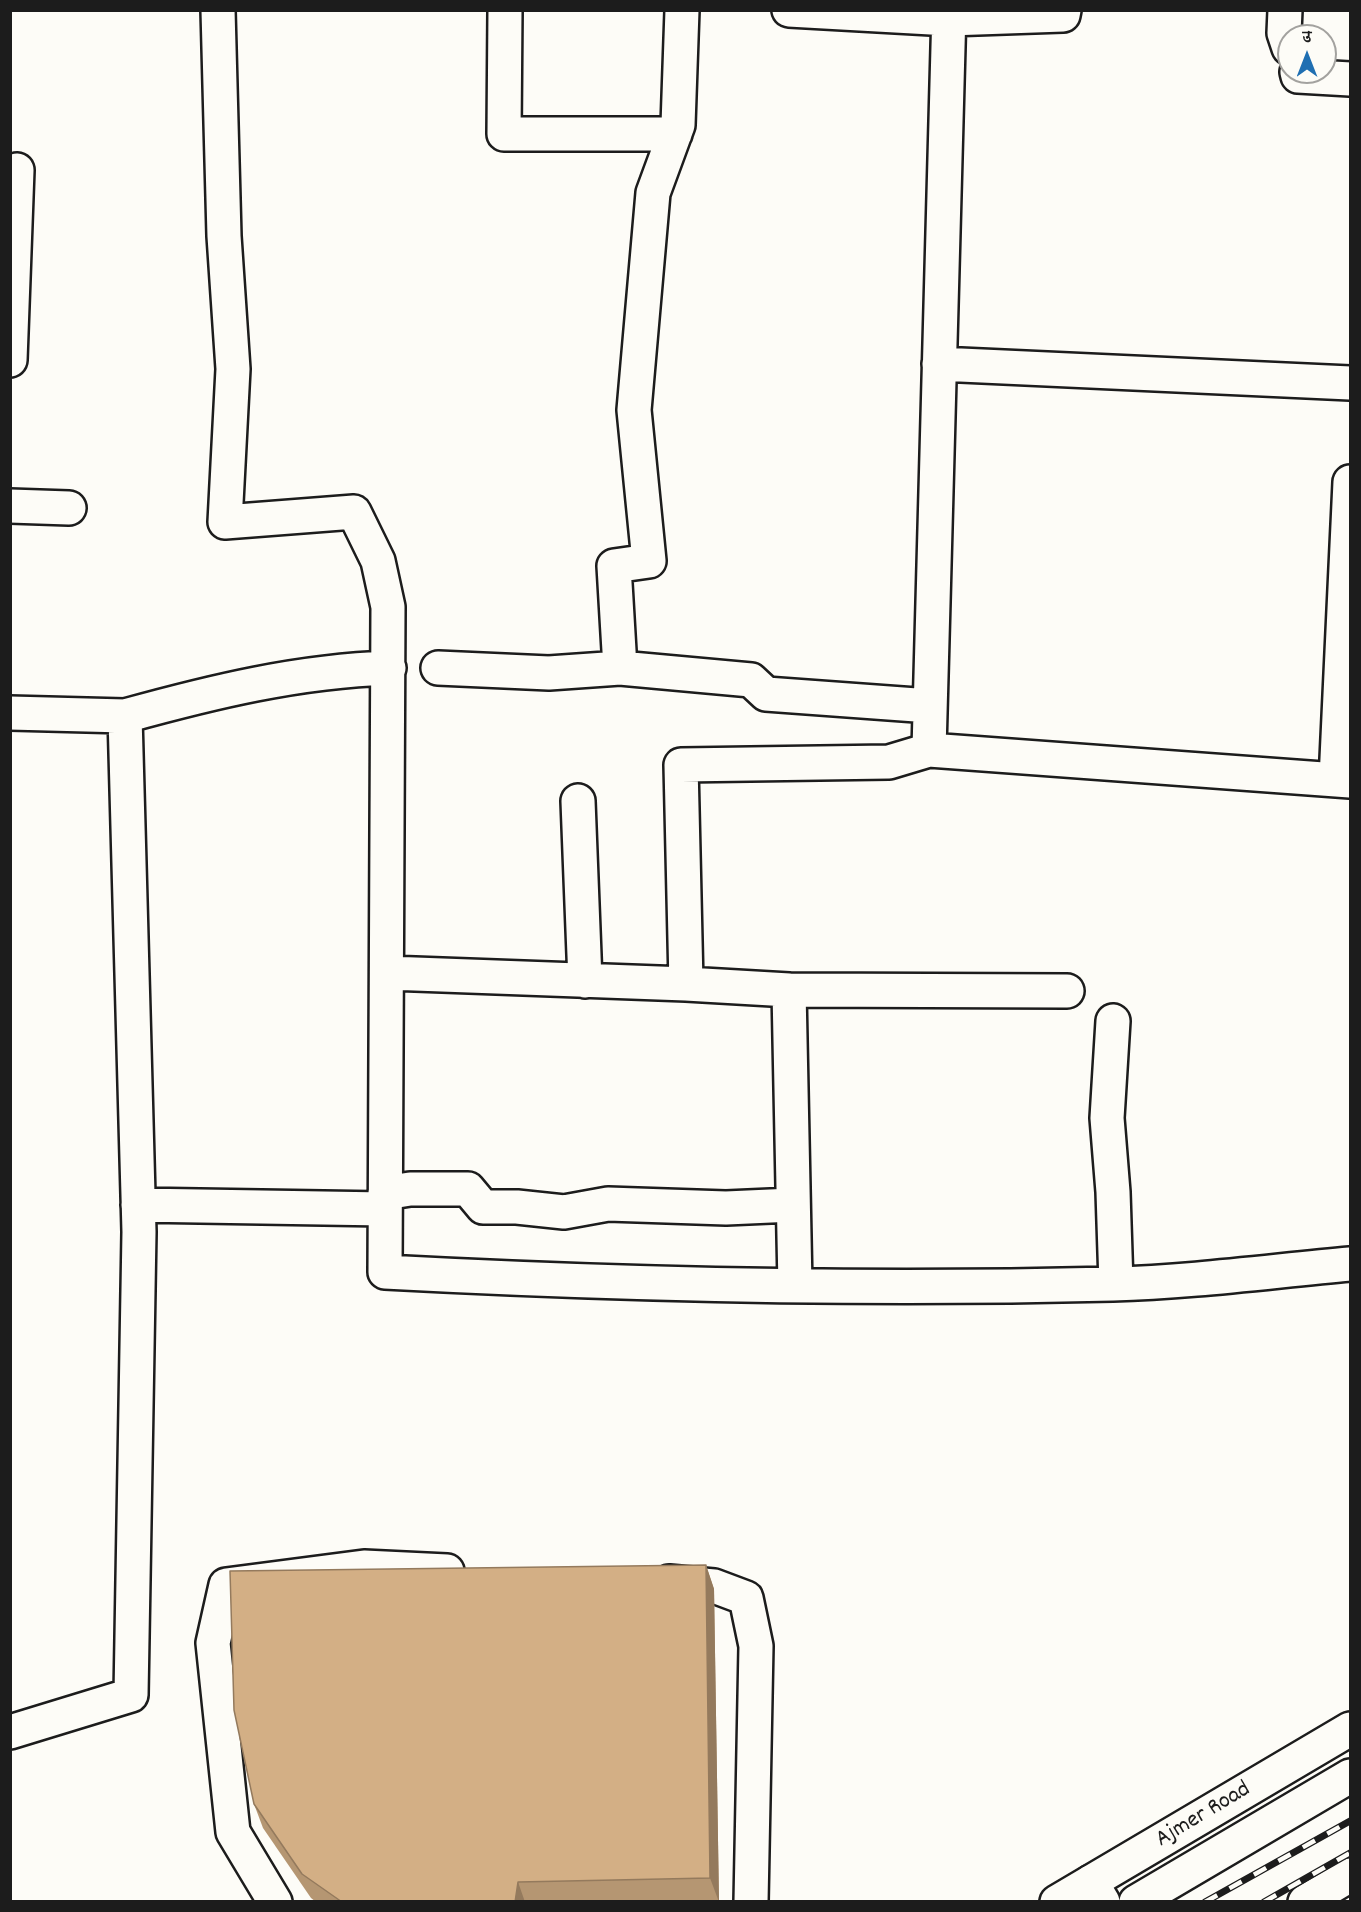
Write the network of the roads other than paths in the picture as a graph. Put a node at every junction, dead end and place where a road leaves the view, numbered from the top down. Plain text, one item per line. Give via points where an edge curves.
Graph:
1 (218, 10) edge
2 (505, 10) edge
3 (682, 10) edge
4 (1064, 10) edge
5 (802, 11) edge
6 (949, 15) edge
7 (675, 134) junction
8 (18, 170) dead end
9 (10, 360) edge
10 (939, 364) junction
11 (1350, 383) edge
12 (1350, 482) edge
13 (10, 506) edge
14 (69, 508) dead end
15 (389, 668) junction
16 (438, 668) dead end
17 (620, 668) junction
18 (930, 706) junction
19 (10, 712) edge
20 (125, 716) junction
21 (929, 750) junction
22 (1343, 781) edge
23 (578, 801) dead end
24 (388, 973) junction
25 (585, 981) junction
26 (686, 984) junction
27 (789, 990) junction
28 (1067, 991) dead end
29 (1113, 1021) dead end
30 (386, 1201) junction
31 (138, 1205) junction
32 (793, 1205) junction
33 (1350, 1264) edge
34 (1116, 1284) junction
35 (795, 1286) junction
36 (480, 1572) edge
37 (643, 1580) edge
38 (1350, 1729) edge
39 (10, 1732) edge
40 (1350, 1776) edge
41 (1350, 1875) edge
42 (1097, 1892) edge
43 (275, 1902) edge
44 (751, 1902) edge
45 (1057, 1902) edge
46 (1136, 1902) edge
47 (1305, 1902) edge

1 - 15 main road via 224,236 233,369 225,522 354,512 378,561 388,607
2 - 7 main road via 504,134
3 - 7 main road
4 - 6 main road via 1064,15
5 - 6 main road
6 - 10 main road
7 - 17 main road via 653,193 634,410 649,561 614,566
8 - 9 main road
10 - 11 main road
10 - 18 main road
12 - 22 main road
13 - 14 main road
15 - 20 main road via 304,675 214,692
15 - 24 main road
16 - 17 main road via 549,673
17 - 18 main road via 751,680 766,694
18 - 21 main road
19 - 20 main road
20 - 31 main road
21 - 22 main road
21 - 26 main road via 889,762 681,765
23 - 25 main road
24 - 25 main road
24 - 30 main road
25 - 26 main road
26 - 27 main road
27 - 28 main road
27 - 32 main road
29 - 34 main road via 1107,1118
30 - 31 main road
30 - 32 main road via 410,1189 468,1189 483,1207 564,1212 608,1204 726,1208
30 - 35 main road via 385,1272 567,1282
31 - 39 main road via 131,1695
32 - 35 main road
33 - 34 main road
34 - 35 main road
36 - 43 main road via 364,1567 226,1585 213,1643 233,1832
37 - 44 main road via 714,1586 746,1598 756,1646
38 - 42 main road, Ajmer Road
40 - 46 main road
41 - 47 main road
42 - 45 main road, Ajmer Road

